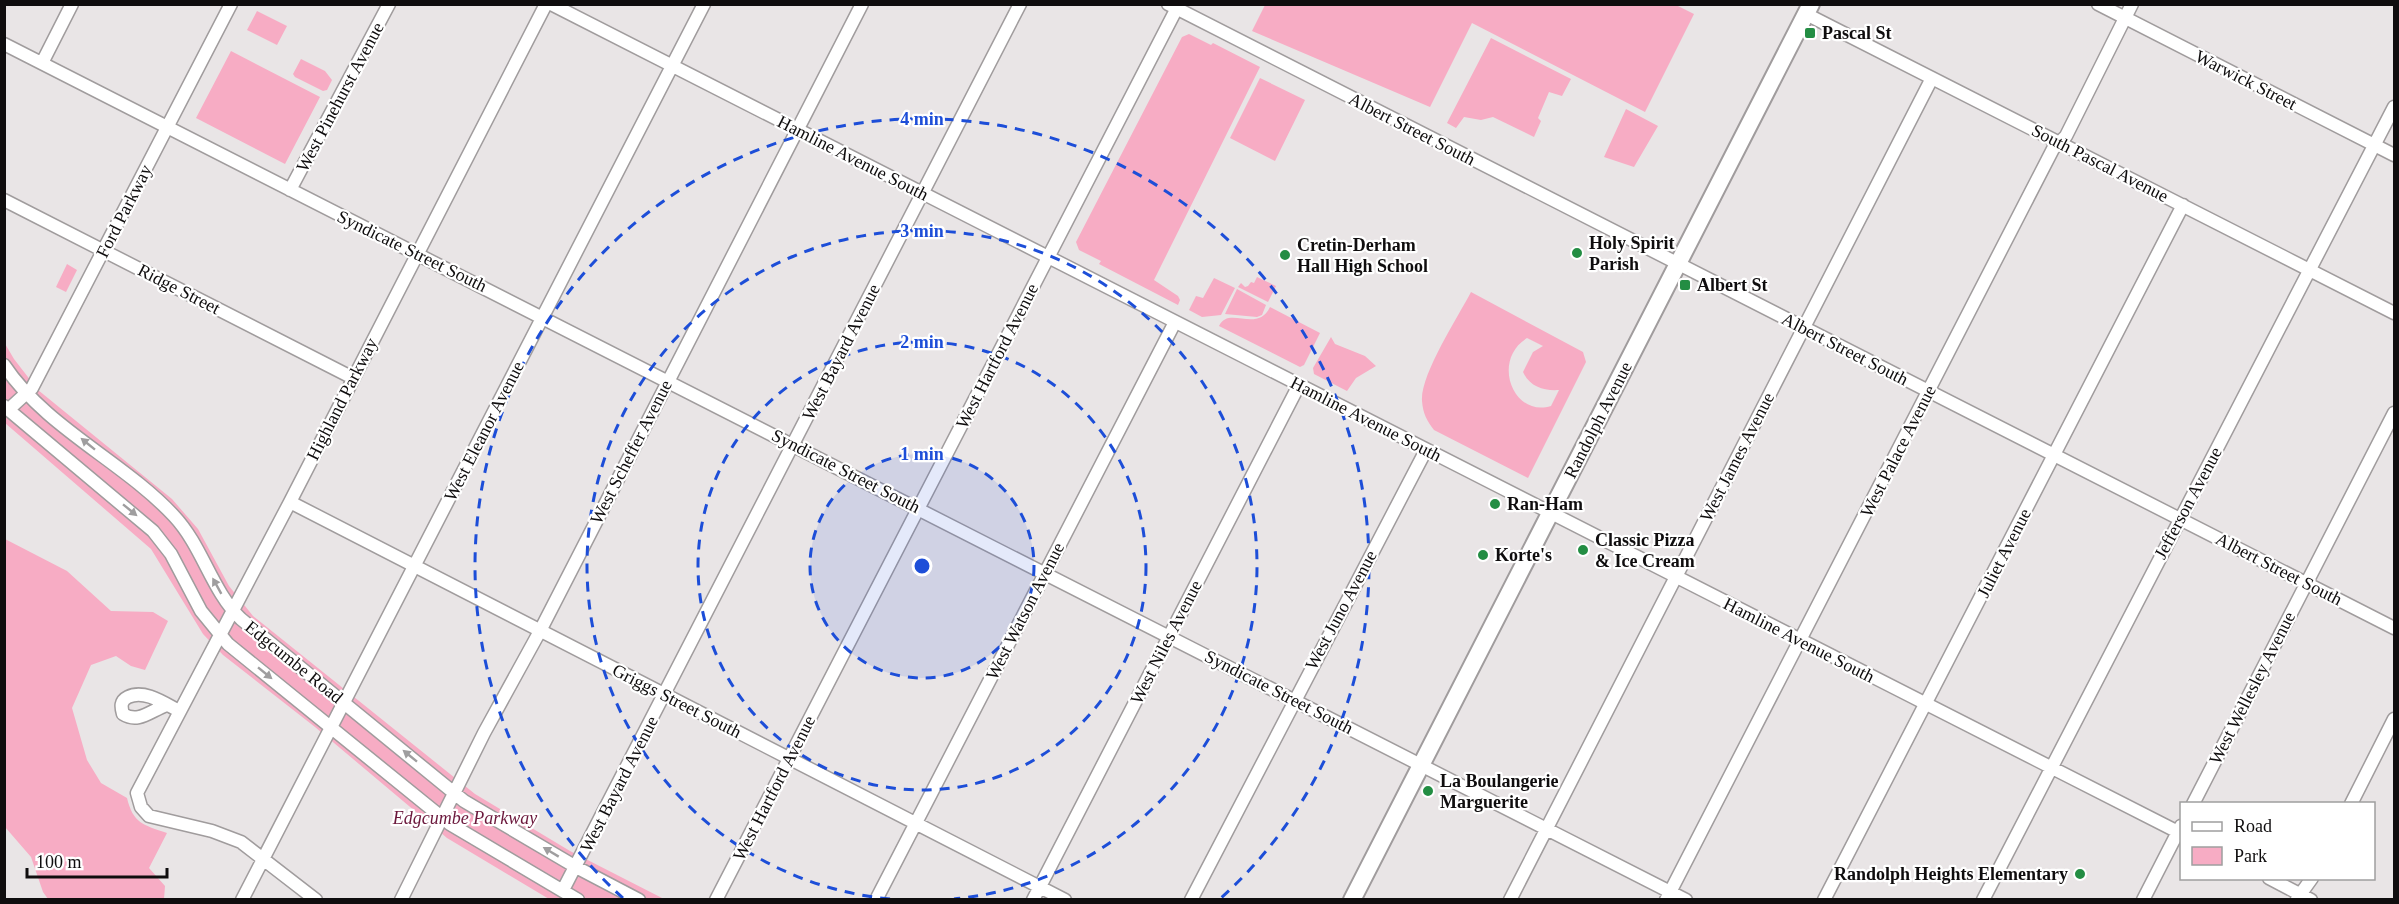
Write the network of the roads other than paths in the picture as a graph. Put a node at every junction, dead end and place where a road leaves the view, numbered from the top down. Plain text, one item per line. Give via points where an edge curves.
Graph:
1 (72, 4) edge
2 (231, 4) edge
3 (389, 4) edge
4 (546, 4) edge
5 (551, 4) edge
6 (704, 4) edge
7 (862, 4) edge
8 (1020, 4) edge
9 (2098, 4) edge
10 (2132, 4) edge
11 (1174, 6) edge
12 (1808, 9) edge
13 (2126, 18) junction
14 (4, 44) edge
15 (42, 63) junction
16 (673, 65) junction
17 (1932, 78) junction
18 (2394, 107) edge
19 (168, 126) junction
20 (798, 130) junction
21 (2060, 142) junction
22 (2375, 146) junction
23 (2394, 155) edge
24 (290, 190) junction
25 (923, 194) junction
26 (4, 200) edge
27 (2183, 205) junction
28 (104, 251) junction
29 (418, 253) junction
30 (1048, 257) junction
31 (1678, 264) junction
32 (2310, 270) junction
33 (2394, 313) edge
34 (543, 316) junction
35 (1175, 322) junction
36 (1804, 328) junction
37 (4, 365) edge
38 (353, 378) junction
39 (668, 380) junction
40 (1299, 385) junction
41 (1929, 391) junction
42 (26, 393) junction
43 (7, 408) edge
44 (2394, 413) edge
45 (794, 444) junction
46 (1426, 450) junction
47 (2055, 455) junction
48 (290, 502) junction
49 (918, 508) junction
50 (1551, 513) junction
51 (2180, 519) junction
52 (414, 566) junction
53 (1045, 572) junction
54 (1676, 577) junction
55 (2306, 583) junction
56 (233, 611) junction
57 (2394, 628) edge
58 (540, 631) junction
59 (220, 635) junction
60 (1169, 636) junction
61 (1800, 640) junction
62 (665, 695) junction
63 (1294, 700) junction
64 (343, 702) junction
65 (1925, 704) junction
66 (167, 705) dead end
67 (179, 711) junction
68 (2394, 718) edge
69 (332, 727) junction
70 (789, 758) junction
71 (1421, 765) junction
72 (2051, 768) junction
73 (455, 794) junction
74 (2194, 802) edge
75 (2352, 802) edge
76 (442, 818) junction
77 (915, 823) junction
78 (1546, 828) junction
79 (2180, 831) edge
80 (264, 857) junction
81 (576, 867) junction
82 (2271, 880) edge
83 (2312, 880) edge
84 (1040, 887) junction
85 (563, 890) junction
86 (1668, 896) edge
87 (2303, 898) edge
88 (242, 900) edge
89 (316, 900) edge
90 (400, 900) edge
91 (578, 900) edge
92 (639, 900) edge
93 (716, 900) edge
94 (876, 900) edge
95 (1033, 900) edge
96 (1065, 900) edge
97 (1191, 900) edge
98 (1352, 900) edge
99 (1509, 900) edge
100 (1686, 900) edge
101 (1824, 900) edge
102 (1983, 900) edge
103 (2143, 900) edge

1 - 15 street
2 - 19 street, Ford Parkway
3 - 24 street, West Pinehurst Avenue
4 - 29 street, Highland Parkway
5 - 16 street, Hamline Avenue South
6 - 16 street, West Eleanor Avenue
7 - 20 street, West Scheffer Avenue
8 - 25 street, West Bayard Avenue
9 - 13 street, Warwick Street
10 - 13 street, West Palace Avenue
11 - 30 street, West Hartford Avenue
11 - 31 street, Albert Street South
12 - 17 street, South Pascal Avenue
12 - 31 main road, Randolph Avenue
13 - 21 street, West Palace Avenue
13 - 22 street, Warwick Street
14 - 15 street, Syndicate Street South
15 - 19 street, Syndicate Street South
16 - 20 street, Hamline Avenue South
16 - 34 street, West Eleanor Avenue
17 - 21 street, South Pascal Avenue
17 - 36 street, West James Avenue
18 - 22 street, Jefferson Avenue
19 - 24 street, Syndicate Street South
19 - 28 street, Ford Parkway
20 - 25 street, Hamline Avenue South
20 - 39 street, West Scheffer Avenue
21 - 27 street, South Pascal Avenue
21 - 41 street, West Palace Avenue
22 - 23 street, Warwick Street
22 - 32 street, Jefferson Avenue
24 - 29 street, Syndicate Street South
25 - 30 street, Hamline Avenue South
25 - 45 street, West Bayard Avenue
26 - 28 street, Ridge Street
27 - 32 street, South Pascal Avenue
27 - 47 street, Juliet Avenue
28 - 38 street, Ridge Street
28 - 42 street, Ford Parkway
29 - 34 street, Syndicate Street South
29 - 38 street, Highland Parkway
30 - 35 street, Hamline Avenue South
30 - 49 street, West Hartford Avenue
31 - 36 street, Albert Street South
31 - 50 main road, Randolph Avenue
32 - 33 street, South Pascal Avenue
32 - 51 street, Jefferson Avenue
34 - 39 street, Syndicate Street South
34 - 52 street, West Eleanor Avenue
35 - 40 street, Hamline Avenue South
35 - 53 street, West Watson Avenue
36 - 41 street, Albert Street South
36 - 54 street, West James Avenue
37 - 42 street, Edgcumbe Road
38 - 48 street, Highland Parkway
39 - 45 street, Syndicate Street South
39 - 58 street, West Scheffer Avenue
40 - 46 street, Hamline Avenue South
40 - 60 street, West Niles Avenue
41 - 47 street, Albert Street South
41 - 61 street, West Palace Avenue
42 - 43 street, Ford Parkway
56 -> 42 street, Edgcumbe Road via 175,517
43 -> 59 street, Edgcumbe Road via 153,531
44 - 55 street, West Wellesley Avenue
45 - 49 street, Syndicate Street South
45 - 62 street, West Bayard Avenue
46 - 50 street, Hamline Avenue South
46 - 63 street, West Juno Avenue
47 - 51 street, Albert Street South
47 - 65 street, Juliet Avenue
48 - 52 street, Griggs Street South
48 - 56 street, Highland Parkway
49 - 53 street, Syndicate Street South
49 - 70 street, West Hartford Avenue
50 - 54 street, Hamline Avenue South
50 - 71 main road, Randolph Avenue
51 - 55 street, Albert Street South
51 - 72 street, Jefferson Avenue
52 - 58 street, Griggs Street South
52 - 64 street, West Eleanor Avenue
53 - 60 street, Syndicate Street South
53 - 77 street, West Watson Avenue
54 - 61 street, Hamline Avenue South
54 - 78 street, West James Avenue
55 - 57 street, Albert Street South
55 - 74 street, West Wellesley Avenue
56 - 59 street, Highland Parkway
56 - 64 street, Edgcumbe Road
58 - 62 street, Griggs Street South
58 - 73 street, West Scheffer Avenue
59 - 67 street, Highland Parkway
59 -> 69 street, Edgcumbe Road
60 - 63 street, Syndicate Street South
60 - 84 street, West Niles Avenue
61 - 65 street, Hamline Avenue South
61 - 86 street, West Palace Avenue
62 - 70 street, Griggs Street South
62 - 81 street, West Bayard Avenue
63 - 71 street, Syndicate Street South
63 - 97 street, West Juno Avenue
64 - 69 street, West Eleanor Avenue
73 -> 64 street, Edgcumbe Road
65 - 72 street, Hamline Avenue South
65 - 101 street, Juliet Avenue
66 - 67 street
67 - 80 street, Highland Parkway via 137,793 141,807 149,816 228,836
68 - 75 street
69 - 76 street, Edgcumbe Road
69 - 80 street, West Eleanor Avenue
70 - 77 street, Griggs Street South
70 - 93 street, West Hartford Avenue
71 - 78 street, Syndicate Street South
71 - 98 main road, Randolph Avenue
72 - 79 street, Hamline Avenue South
72 - 102 street, Jefferson Avenue
73 - 76 street, West Scheffer Avenue
81 -> 73 street, Edgcumbe Road
76 - 85 street, Edgcumbe Road
76 - 90 street, West Scheffer Avenue
77 - 84 street, Griggs Street South
77 - 94 street, West Watson Avenue
78 - 86 street, Syndicate Street South
78 - 99 street, West James Avenue
79 - 103 street
80 - 88 street, West Eleanor Avenue
80 - 89 street
81 - 85 street, West Bayard Avenue
81 - 92 street, Edgcumbe Road
82 - 87 street
83 - 87 street
84 - 95 street, West Niles Avenue
84 - 96 street, Griggs Street South
85 - 91 street, Edgcumbe Road
86 - 100 street, Syndicate Street South

